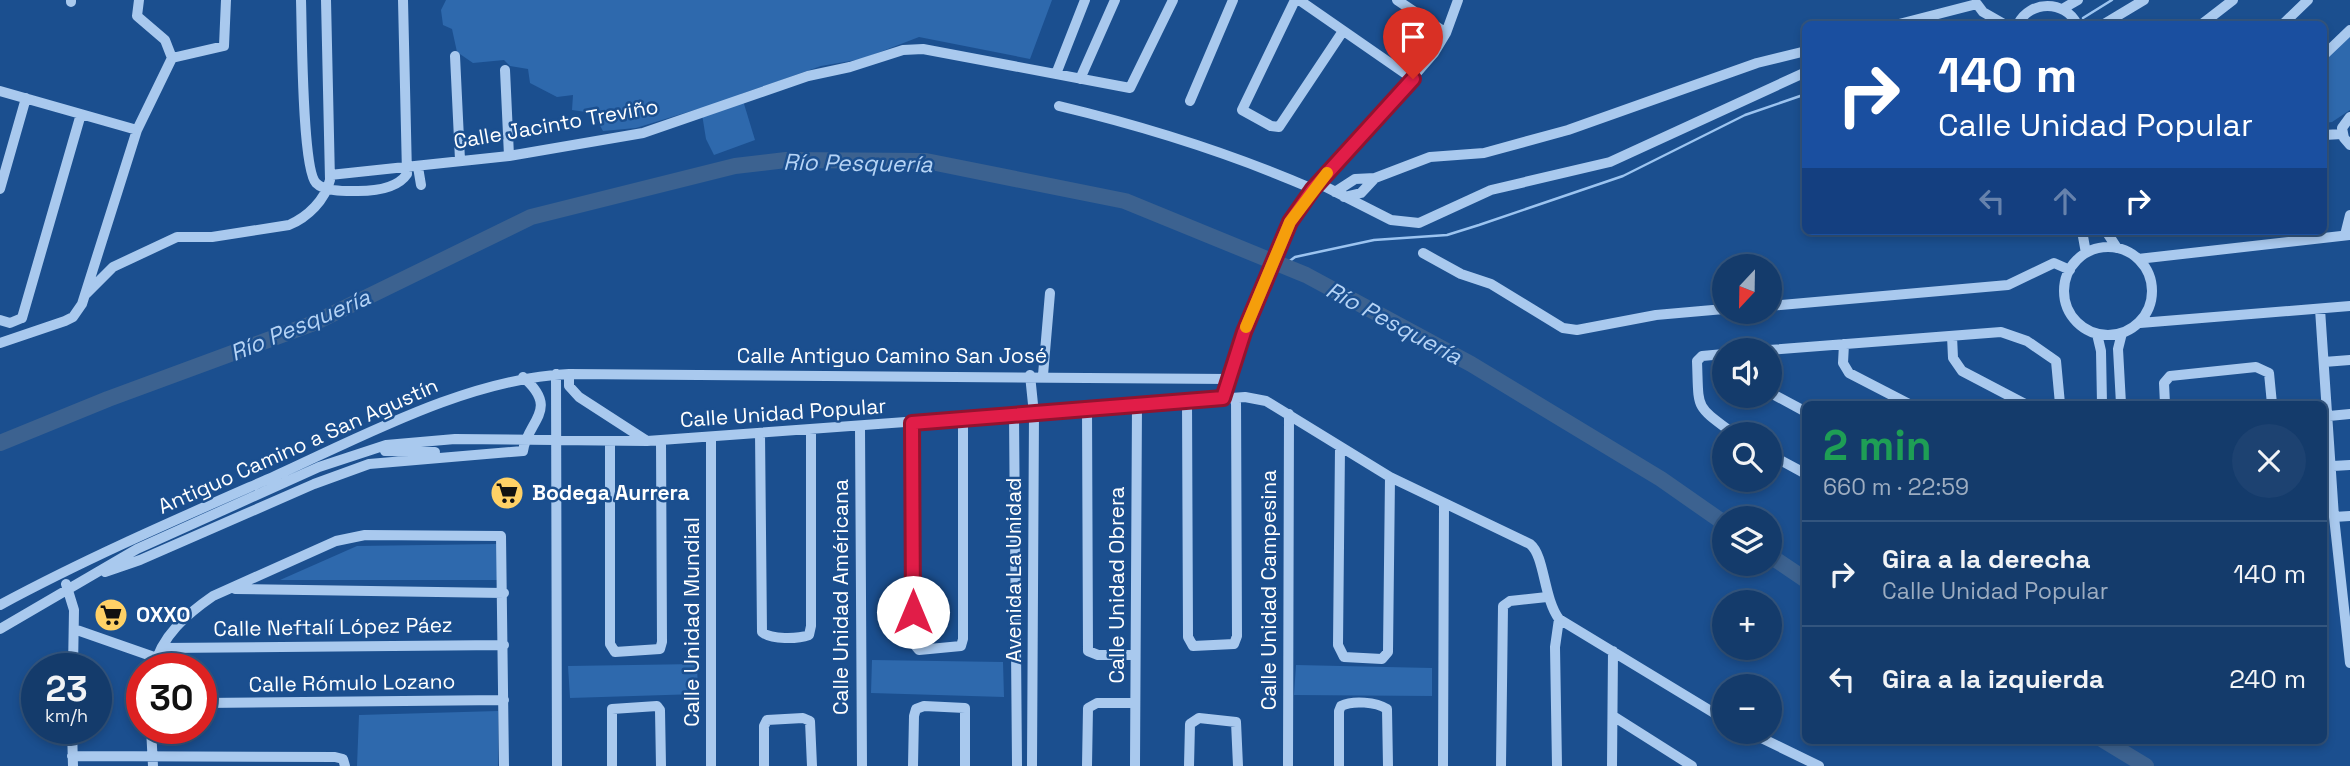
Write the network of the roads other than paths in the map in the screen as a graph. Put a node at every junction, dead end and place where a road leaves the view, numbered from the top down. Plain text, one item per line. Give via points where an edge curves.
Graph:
1 (139, 0) edge
2 (226, 0) edge
3 (301, 0) edge
4 (326, 0) edge
5 (403, 0) edge
6 (1085, 0) edge
7 (1115, 0) edge
8 (1173, 0) edge
9 (1233, 0) edge
10 (1297, 0) edge
11 (1397, 0) edge
12 (1458, 0) edge
13 (2078, 0) edge
14 (2144, 0) edge
15 (2233, 0) edge
16 (2308, 0) edge
17 (1981, 2) edge
18 (2064, 8) junction
19 (1910, 21) edge
20 (1999, 21) edge
21 (2020, 21) edge
22 (2075, 21) edge
23 (2109, 21) edge
24 (2206, 21) edge
25 (2286, 21) edge
26 (2350, 30) edge
27 (1343, 31) junction
28 (1446, 33) junction
29 (1802, 52) edge
30 (2327, 52) edge
31 (455, 56) dead end
32 (172, 58) junction
33 (505, 70) dead end
34 (1056, 74) junction
35 (1802, 74) edge
36 (1080, 79) junction
37 (1413, 79) junction
38 (0, 91) edge
39 (26, 98) junction
40 (1190, 101) dead end
41 (1059, 106) dead end
42 (81, 114) junction
43 (2350, 117) edge
44 (136, 130) junction
45 (2342, 134) junction
46 (2327, 135) edge
47 (2350, 145) edge
48 (509, 156) junction
49 (460, 160) junction
50 (413, 167) junction
51 (330, 175) junction
52 (421, 185) dead end
53 (1316, 186) junction
54 (0, 189) edge
55 (328, 189) junction
56 (1340, 194) junction
57 (2350, 215) edge
58 (2083, 235) edge
59 (2109, 235) edge
60 (2348, 235) edge
61 (2117, 248) junction
62 (1423, 253) dead end
63 (2086, 253) junction
64 (97, 259) junction
65 (2138, 259) junction
66 (113, 267) junction
67 (2070, 270) junction
68 (1051, 293) dead end
69 (84, 299) junction
70 (1782, 305) edge
71 (2350, 306) edge
72 (2320, 309) junction
73 (1712, 310) edge
74 (22, 318) junction
75 (5, 322) edge
76 (2140, 323) junction
77 (28, 332) junction
78 (2122, 333) junction
79 (2097, 334) junction
80 (1952, 336) junction
81 (15, 338) junction
82 (0, 343) edge
83 (1844, 344) junction
84 (1782, 349) edge
85 (2118, 349) junction
86 (2101, 351) junction
87 (1712, 355) edge
88 (2350, 360) edge
89 (2324, 362) junction
90 (556, 374) junction
91 (569, 374) junction
92 (1043, 375) junction
93 (1030, 376) junction
94 (523, 377) junction
95 (1162, 377) junction
96 (1229, 379) junction
97 (1223, 398) junction
98 (1236, 398) junction
99 (1782, 399) edge
100 (1186, 400) junction
101 (1903, 401) edge
102 (2019, 401) edge
103 (2060, 401) edge
104 (2102, 401) edge
105 (2121, 401) edge
106 (2165, 401) edge
107 (2272, 401) edge
108 (1162, 402) junction
109 (1138, 404) junction
110 (1087, 408) junction
111 (1802, 410) edge
112 (1034, 414) junction
113 (1289, 414) junction
114 (2350, 414) edge
115 (1014, 415) junction
116 (2329, 416) junction
117 (963, 419) junction
118 (1718, 422) edge
119 (912, 423) junction
120 (860, 427) junction
121 (811, 430) junction
122 (760, 433) junction
123 (711, 437) junction
124 (525, 439) junction
125 (557, 441) junction
126 (647, 441) junction
127 (661, 441) junction
128 (610, 443) junction
129 (1340, 448) junction
130 (358, 453) junction
131 (456, 456) junction
132 (1782, 461) edge
133 (2350, 464) edge
134 (2333, 466) junction
135 (1802, 472) edge
136 (1390, 477) junction
137 (1444, 505) junction
138 (224, 510) junction
139 (2350, 516) edge
140 (2334, 517) junction
141 (214, 528) junction
142 (2345, 569) edge
143 (100, 571) junction
144 (62, 572) junction
145 (67, 589) junction
146 (232, 589) junction
147 (504, 593) junction
148 (1547, 597) junction
149 (0, 605) edge
150 (1559, 619) junction
151 (2347, 620) edge
152 (0, 629) edge
153 (74, 629) junction
154 (504, 645) junction
155 (1613, 651) junction
156 (73, 653) edge
157 (144, 653) edge
158 (161, 653) edge
159 (1135, 654) junction
160 (217, 656) edge
161 (2350, 663) edge
162 (504, 700) junction
163 (217, 703) edge
164 (1135, 703) junction
165 (1712, 712) edge
166 (1613, 716) junction
167 (1774, 744) edge
168 (72, 761) edge
169 (153, 761) edge
170 (345, 766) edge
171 (505, 766) edge
172 (556, 766) edge
173 (612, 766) edge
174 (661, 766) edge
175 (711, 766) edge
176 (764, 766) edge
177 (812, 766) edge
178 (862, 766) edge
179 (914, 766) edge
180 (965, 766) edge
181 (1017, 766) edge
182 (1032, 766) edge
183 (1087, 766) edge
184 (1135, 766) edge
185 (1189, 766) edge
186 (1238, 766) edge
187 (1288, 766) edge
188 (1339, 766) edge
189 (1388, 766) edge
190 (1443, 766) edge
191 (1501, 766) edge
192 (1557, 766) edge
193 (1612, 766) edge
194 (1692, 766) edge
195 (1819, 766) edge

1 - 32 street via 137,16 164,40
2 - 32 street via 224,46
3 - 55 street via 310,166 316,183
4 - 51 street
5 - 50 street
6 - 34 street
7 - 36 street
8 - 36 street, Calle Jacinto Treviño via 1130,88
9 - 40 street
10 - 27 street
10 - 27 street via 1242,110 1279,127
11 - 28 street
12 - 28 street
13 - 18 street
14 - 23 street
15 - 24 street
16 - 25 street
17 - 19 street
17 - 20 street via 1983,12
18 - 21 street via 2051,3 2037,5
18 - 22 street
26 - 30 street
27 - 37 street
28 - 37 street
29 - 56 street via 1757,63 1542,138 1484,153 1430,157 1376,178 1361,193
31 - 49 street
32 - 44 street
33 - 48 street
34 - 36 street, Calle Jacinto Treviño
34 - 48 street, Calle Jacinto Treviño via 923,49 903,50 808,76 643,133
35 - 56 street via 1610,162 1491,190 1419,223 1391,220
37 - 53 street
38 - 39 street
39 - 42 street
39 - 54 street
41 - 53 street via 1145,126
42 - 44 street
42 - 74 street
43 - 45 street
44 - 64 street
45 - 46 street
45 - 47 street
48 - 49 street, Calle Jacinto Treviño
49 - 50 street, Calle Jacinto Treviño
50 - 51 street, Calle Jacinto Treviño
50 - 52 street
50 - 55 street via 389,187
51 - 55 street
53 - 56 street
53 - 96 street via 1285,232
55 - 66 street via 309,212 289,225 212,237 177,237
57 - 60 street
58 - 63 street
59 - 61 street
60 - 65 street
61 - 63 street
61 - 65 street
62 - 73 street via 1461,274 1492,284 1563,328 1577,330
63 - 67 street
64 - 66 street
64 - 69 street
65 - 76 street via 2153,288 2151,304
66 - 69 street
67 - 70 street via 2054,263 2008,285
67 - 79 street via 2065,285 2068,308 2076,321
68 - 92 street
69 - 77 street via 73,317
71 - 72 street
72 - 76 street
72 - 89 street
74 - 75 street
74 - 77 street
75 - 81 street
76 - 78 street
77 - 81 street
78 - 79 street
78 - 85 street
79 - 86 street
80 - 83 street
80 - 102 street via 1954,358 1962,371
80 - 103 street via 2001,332 2049,355 2056,361
81 - 82 street
83 - 84 street
83 - 101 street via 1843,363 1849,373
85 - 86 street
85 - 105 street
86 - 104 street
87 - 118 street via 1697,361 1700,408
88 - 89 street
89 - 116 street
90 - 91 street, Calle Antiguo Camino San José
90 - 94 street, Antiguo Camino a San Agustín
90 - 125 street
91 - 93 street, Calle Antiguo Camino San José
91 - 126 street via 569,386 579,397
92 - 93 street, Calle Antiguo Camino San José
92 - 95 street, Calle Antiguo Camino San José
93 - 112 street, Avenida La Unidad
94 - 124 street via 536,391 541,409
94 - 144 street, Antiguo Camino a San Agustín via 485,387 358,438
95 - 96 street, Calle Antiguo Camino San José
95 - 108 street
96 - 97 street
97 - 98 street, Calle Unidad Popular
97 - 100 street, Calle Unidad Popular
98 - 100 street via 1237,636 1234,644 1226,647 1193,646 1188,637
98 - 113 street, Calle Unidad Popular via 1266,401
99 - 111 street
100 - 108 street, Calle Unidad Popular
106 - 107 street via 2166,378 2256,367 2269,373
108 - 109 street, Calle Unidad Popular
109 - 110 street, Calle Unidad Popular
109 - 159 street, Calle Unidad Obrera
110 - 112 street, Calle Unidad Popular
110 - 159 street via 1087,644 1091,654
112 - 115 street, Calle Unidad Popular
112 - 182 street, Avenida La Unidad
113 - 129 street, Calle Unidad Popular
113 - 187 street, Calle Unidad Campesina
114 - 116 street
115 - 117 street, Calle Unidad Popular
115 - 181 street, Avenida La Unidad
116 - 134 street
117 - 119 street, Calle Unidad Popular
117 - 119 street via 963,639 961,646 953,649 919,650 914,644
119 - 120 street, Calle Unidad Popular
120 - 121 street, Calle Unidad Popular
120 - 178 street, Calle Unidad Américana
121 - 122 street, Calle Unidad Popular
121 - 122 street via 811,626 809,635 802,637 766,636 762,628
122 - 123 street, Calle Unidad Popular
123 - 127 street, Calle Unidad Popular
123 - 175 street, Calle Unidad Mundial
124 - 125 street, Antiguo Camino a San Agustín
124 - 130 street, Antiguo Camino a San Agustín via 402,443
124 - 131 street via 523,451
125 - 128 street, Calle Unidad Popular
125 - 172 street
126 - 127 street, Calle Unidad Popular
126 - 128 street, Calle Unidad Popular
127 - 128 street via 662,646 653,652 612,650
129 - 136 street, Calle Unidad Popular
129 - 136 street via 1338,645 1344,657 1386,657
130 - 131 street via 416,451
130 - 138 street, Antiguo Camino a San Agustín
131 - 141 street via 369,464
132 - 135 street
133 - 134 street
134 - 140 street
136 - 137 street, Calle Unidad Popular
137 - 148 street, Calle Unidad Popular via 1536,548
137 - 190 street
138 - 141 street
138 - 143 street, Antiguo Camino a San Agustín
139 - 140 street
140 - 142 street
141 - 143 street via 130,564
142 - 151 street
143 - 145 street, Antiguo Camino a San Agustín
144 - 145 street
144 - 149 street, Antiguo Camino a San Agustín
145 - 152 street, Antiguo Camino a San Agustín
145 - 153 street
146 - 147 street
146 - 147 street via 337,541 365,535 494,535 501,536 503,543
146 - 158 street via 188,614
147 - 154 street
148 - 150 street
148 - 191 street via 1510,601 1502,611
150 - 155 street
150 - 192 street via 1555,647
151 - 161 street
153 - 156 street
153 - 157 street, Calle Neftalí López Páez
154 - 160 street, Calle Neftalí López Páez
154 - 162 street
155 - 165 street
155 - 166 street
159 - 164 street, Calle Unidad Obrera
162 - 163 street, Calle Rómulo Lozano
162 - 171 street
164 - 183 street via 1091,705 1086,716
164 - 184 street, Calle Unidad Obrera
166 - 193 street
166 - 194 street
167 - 195 street
168 - 169 street
169 - 170 street via 335,757 343,759
173 - 174 street via 613,708 660,707
176 - 177 street via 766,720 803,718 810,721
179 - 180 street via 916,709 924,706 965,708
185 - 186 street via 1189,729 1194,719 1236,722
188 - 189 street via 1341,706 1352,703 1387,709

